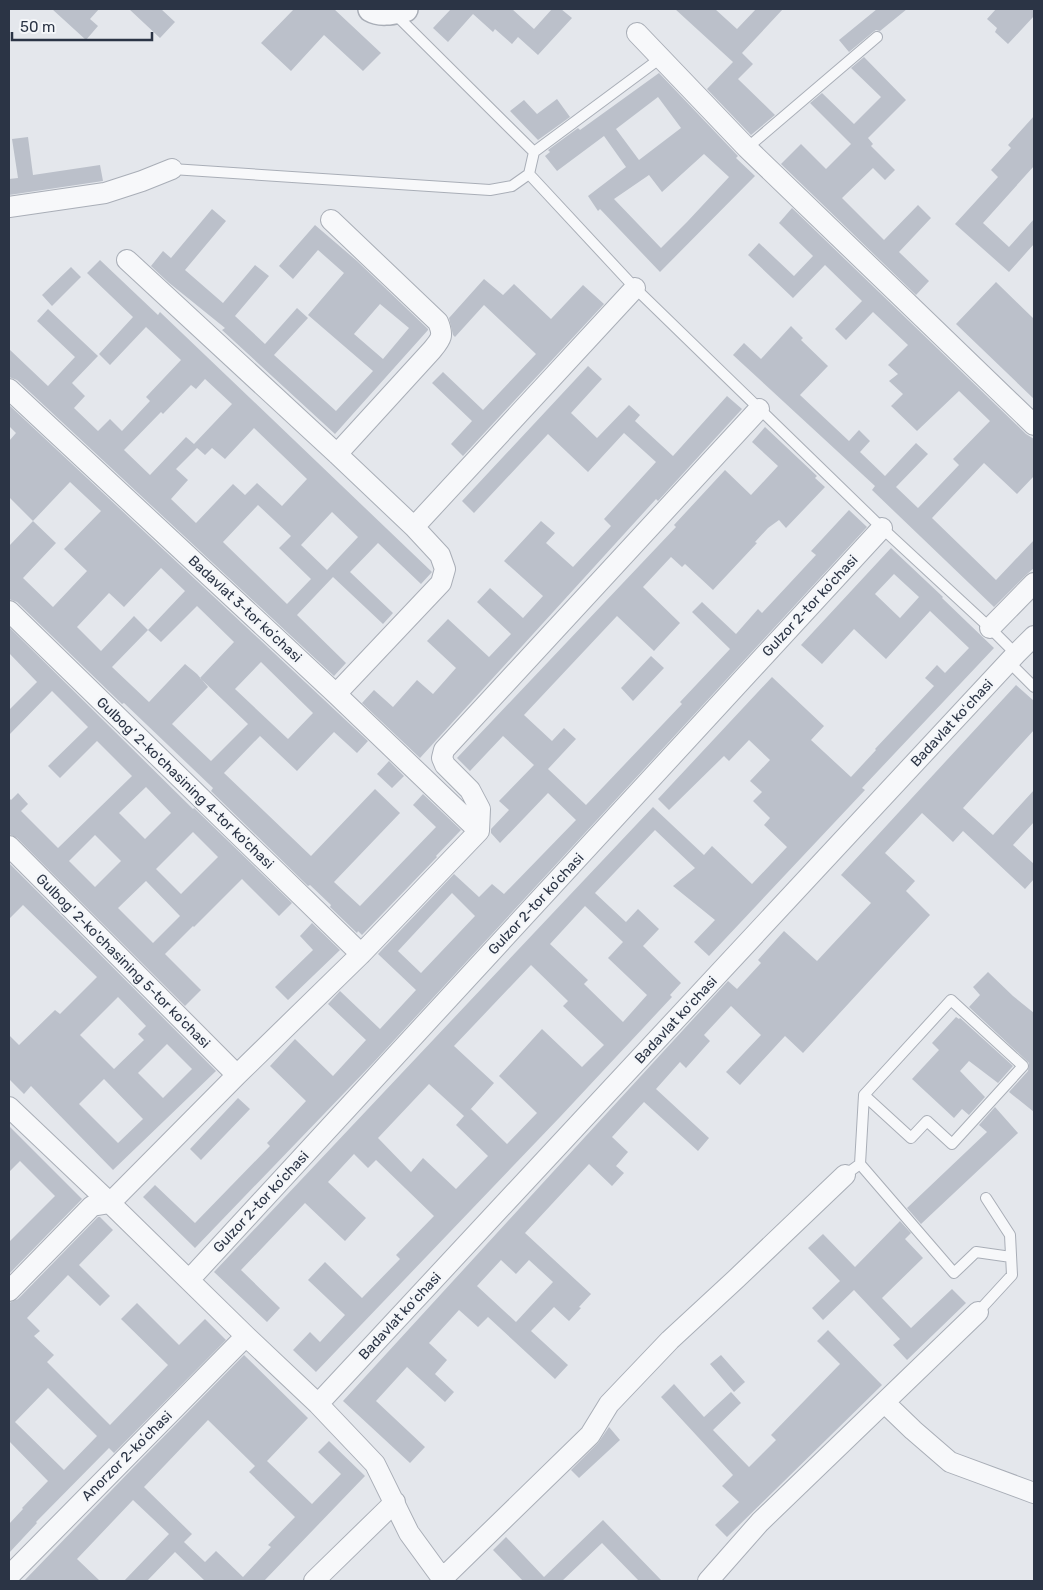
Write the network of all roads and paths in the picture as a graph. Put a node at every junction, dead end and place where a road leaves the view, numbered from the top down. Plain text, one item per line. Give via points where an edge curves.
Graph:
1 (390, 10) edge
2 (637, 33) dead end
3 (877, 37) dead end
4 (662, 57) junction
5 (747, 148) junction
6 (534, 152) junction
7 (172, 169) joint
8 (530, 174) junction
9 (9, 207) edge
10 (331, 220) dead end
11 (127, 260) dead end
12 (635, 288) junction
13 (9, 389) edge
14 (759, 409) junction
15 (1034, 426) edge
16 (337, 454) junction
17 (414, 528) junction
18 (882, 528) junction
19 (1034, 583) edge
20 (9, 612) edge
21 (990, 628) junction
22 (1034, 636) edge
23 (1012, 658) junction
24 (1034, 687) edge
25 (336, 694) junction
26 (479, 831) junction
27 (9, 846) edge
28 (361, 954) junction
29 (237, 1075) junction
30 (864, 1095) junction
31 (9, 1107) edge
32 (853, 1170) junction
33 (986, 1198) dead end
34 (110, 1202) junction
35 (1011, 1257) junction
36 (189, 1280) junction
37 (9, 1291) edge
38 (978, 1312) joint
39 (246, 1336) junction
40 (885, 1403) junction
41 (318, 1404) junction
42 (1034, 1493) edge
43 (395, 1502) junction
44 (9, 1576) edge
45 (443, 1580) edge
46 (314, 1581) edge
47 (708, 1581) edge

1 - 6 lane
2 - 4 street
3 - 5 lane
4 - 5 street
4 - 6 lane
5 - 15 street
6 - 8 lane
7 - 8 lane via 490,190 512,186
7 - 9 street via 105,193
8 - 12 lane
10 - 16 street via 438,322 442,331 432,350
11 - 16 street
12 - 14 lane
12 - 17 street
13 - 25 street, Badavlat 3-tor koʼchasi
14 - 18 lane
14 - 26 street via 444,750 442,758 445,764 470,790 480,808
16 - 17 street
17 - 25 street via 440,555 445,569 441,583
18 - 21 lane
18 - 36 street, Gulzor 2-tor koʼchasi
19 - 21 street
20 - 28 street, Gulbog' 2-ko'chasining 4-tor ko'chasi
21 - 23 lane
22 - 23 street, Badavlat koʻchasi
23 - 24 lane
23 - 41 street, Badavlat koʻchasi
25 - 26 street, Badavlat 3-tor koʼchasi
26 - 28 street
27 - 29 street, Gulbog' 2-ko'chasining 5-tor ko'chasi
28 - 29 street
29 - 34 street
30 - 30 lane via 951,1000 1023,1066 952,1144 927,1121 911,1138
30 - 32 lane
31 - 34 street
32 - 35 lane via 954,1273 976,1252
32 - 45 street via 670,1340 609,1404 590,1435
33 - 35 lane via 1010,1236
34 - 36 street
34 - 37 street via 92,1206
35 - 38 lane via 1012,1274
36 - 39 street
38 - 40 street
39 - 41 street
39 - 44 street, Аnorzor 2-koʼchasi
40 - 42 street via 950,1462
40 - 47 street via 760,1522
41 - 43 street via 375,1464
43 - 45 street via 409,1533
43 - 46 street

